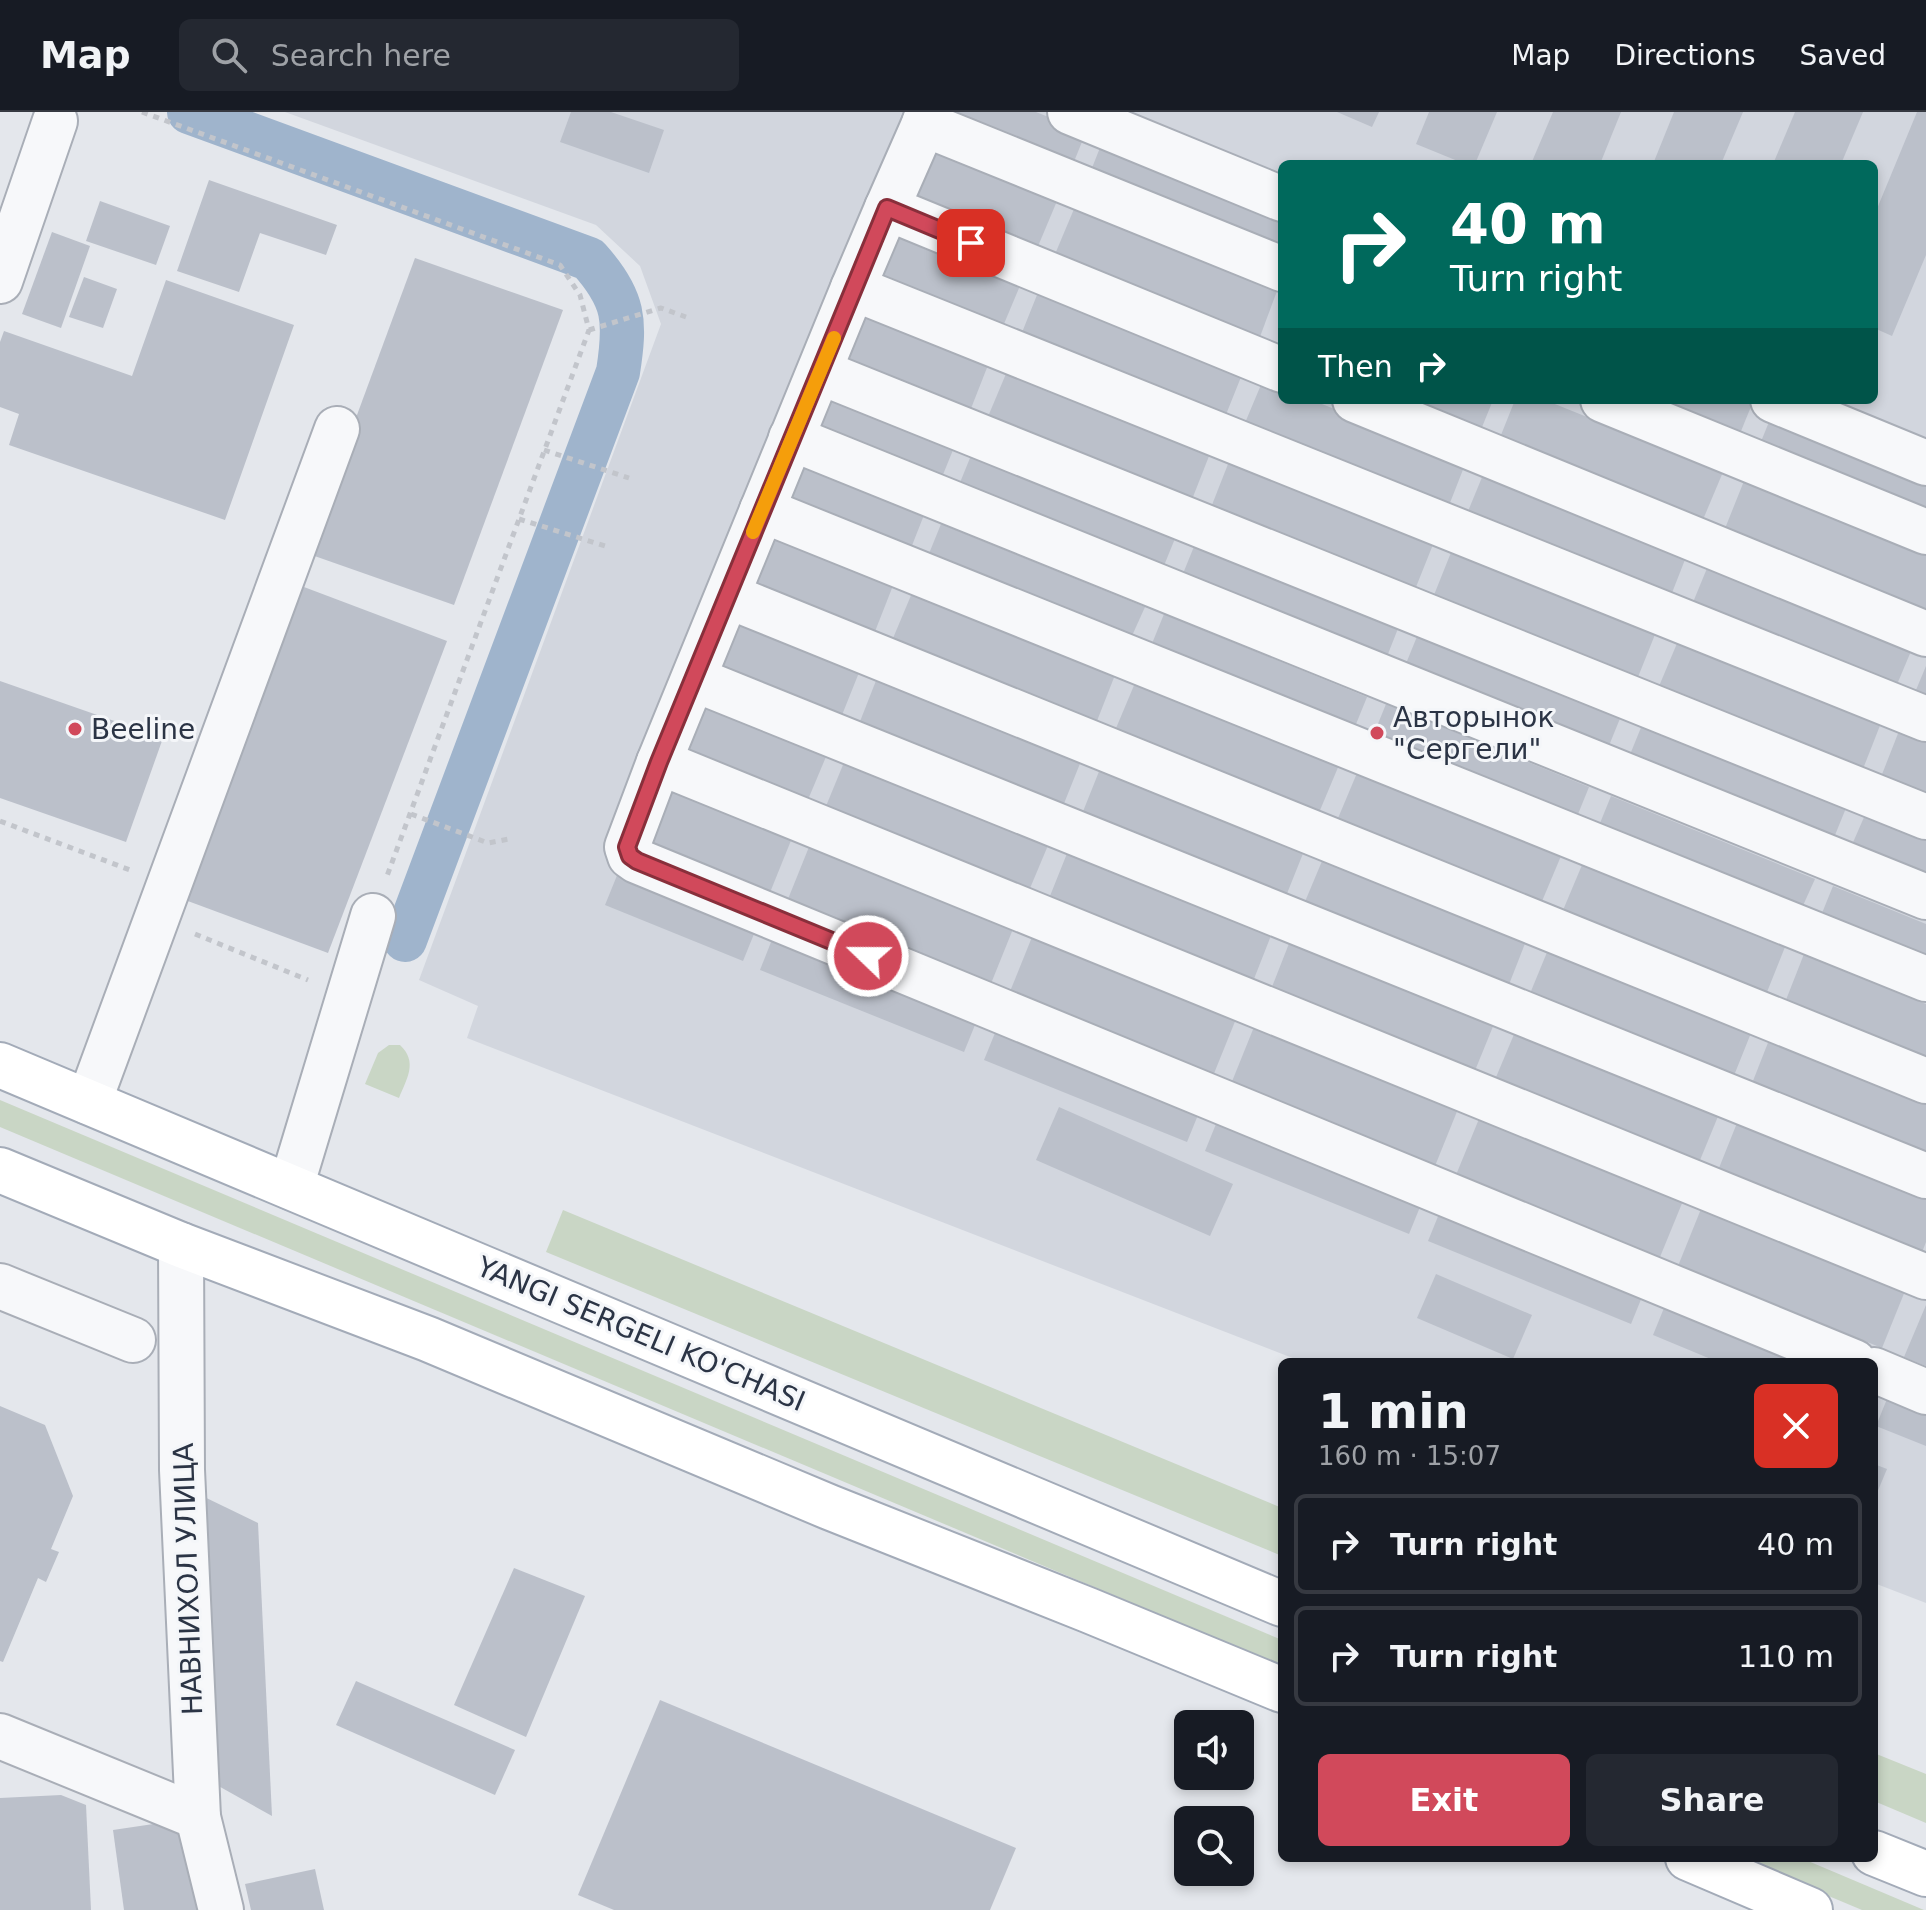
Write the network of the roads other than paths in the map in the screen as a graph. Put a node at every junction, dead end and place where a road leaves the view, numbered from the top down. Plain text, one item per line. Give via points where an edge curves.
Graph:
1 (1070, 112) edge
2 (926, 118) edge
3 (55, 121) dead end
4 (1278, 197) edge
5 (887, 208) junction
6 (1278, 267) edge
7 (0, 281) edge
8 (853, 288) junction
9 (1278, 368) edge
10 (820, 372) junction
11 (1365, 404) edge
12 (1613, 404) edge
13 (1783, 404) edge
14 (337, 429) dead end
15 (791, 438) junction
16 (1926, 463) edge
17 (762, 510) junction
18 (1926, 532) edge
19 (728, 596) junction
20 (1926, 634) edge
21 (694, 679) junction
22 (1926, 719) edge
23 (659, 762) junction
24 (1926, 817) edge
25 (1926, 897) edge
26 (373, 916) road end
27 (1926, 979) edge
28 (0, 1065) edge
29 (1926, 1081) edge
30 (89, 1102) junction
31 (0, 1170) edge
32 (1926, 1176) edge
33 (291, 1187) junction
34 (181, 1245) junction
35 (1926, 1277) edge
36 (0, 1286) edge
37 (133, 1340) dead end
38 (1844, 1358) edge
39 (1878, 1372) edge
40 (1926, 1392) edge
41 (1278, 1602) edge
42 (1278, 1688) edge
43 (0, 1736) edge
44 (198, 1817) junction
45 (1878, 1855) edge
46 (1697, 1862) edge
47 (1926, 1874) edge
48 (221, 1910) edge
49 (1810, 1910) edge

1 - 4 street
2 - 5 street
2 - 6 street
3 - 7 street
5 - 8 street
5 - 9 street
8 - 10 street
8 - 22 street
10 - 15 street
10 - 24 street
11 - 20 street
12 - 18 street
13 - 16 street
14 - 30 street
15 - 17 street
15 - 25 street
17 - 19 street
17 - 27 street
19 - 21 street
19 - 29 street
21 - 23 street
21 - 32 street
23 - 35 street
23 - 38 street via 627,847 637,861
26 - 33 street
28 - 30 main road, YANGI SERGELI KO'CHASI
30 - 33 main road, YANGI SERGELI KO'CHASI
31 - 34 main road
33 - 41 main road, YANGI SERGELI KO'CHASI
34 - 42 main road via 428,1339
34 - 44 street, НАВНИХОЛ УЛИЦА via 182,1470
36 - 37 street
39 - 40 street
43 - 44 street
44 - 48 street, НАВНИХОЛ УЛИЦА
45 - 47 main road
46 - 49 main road

